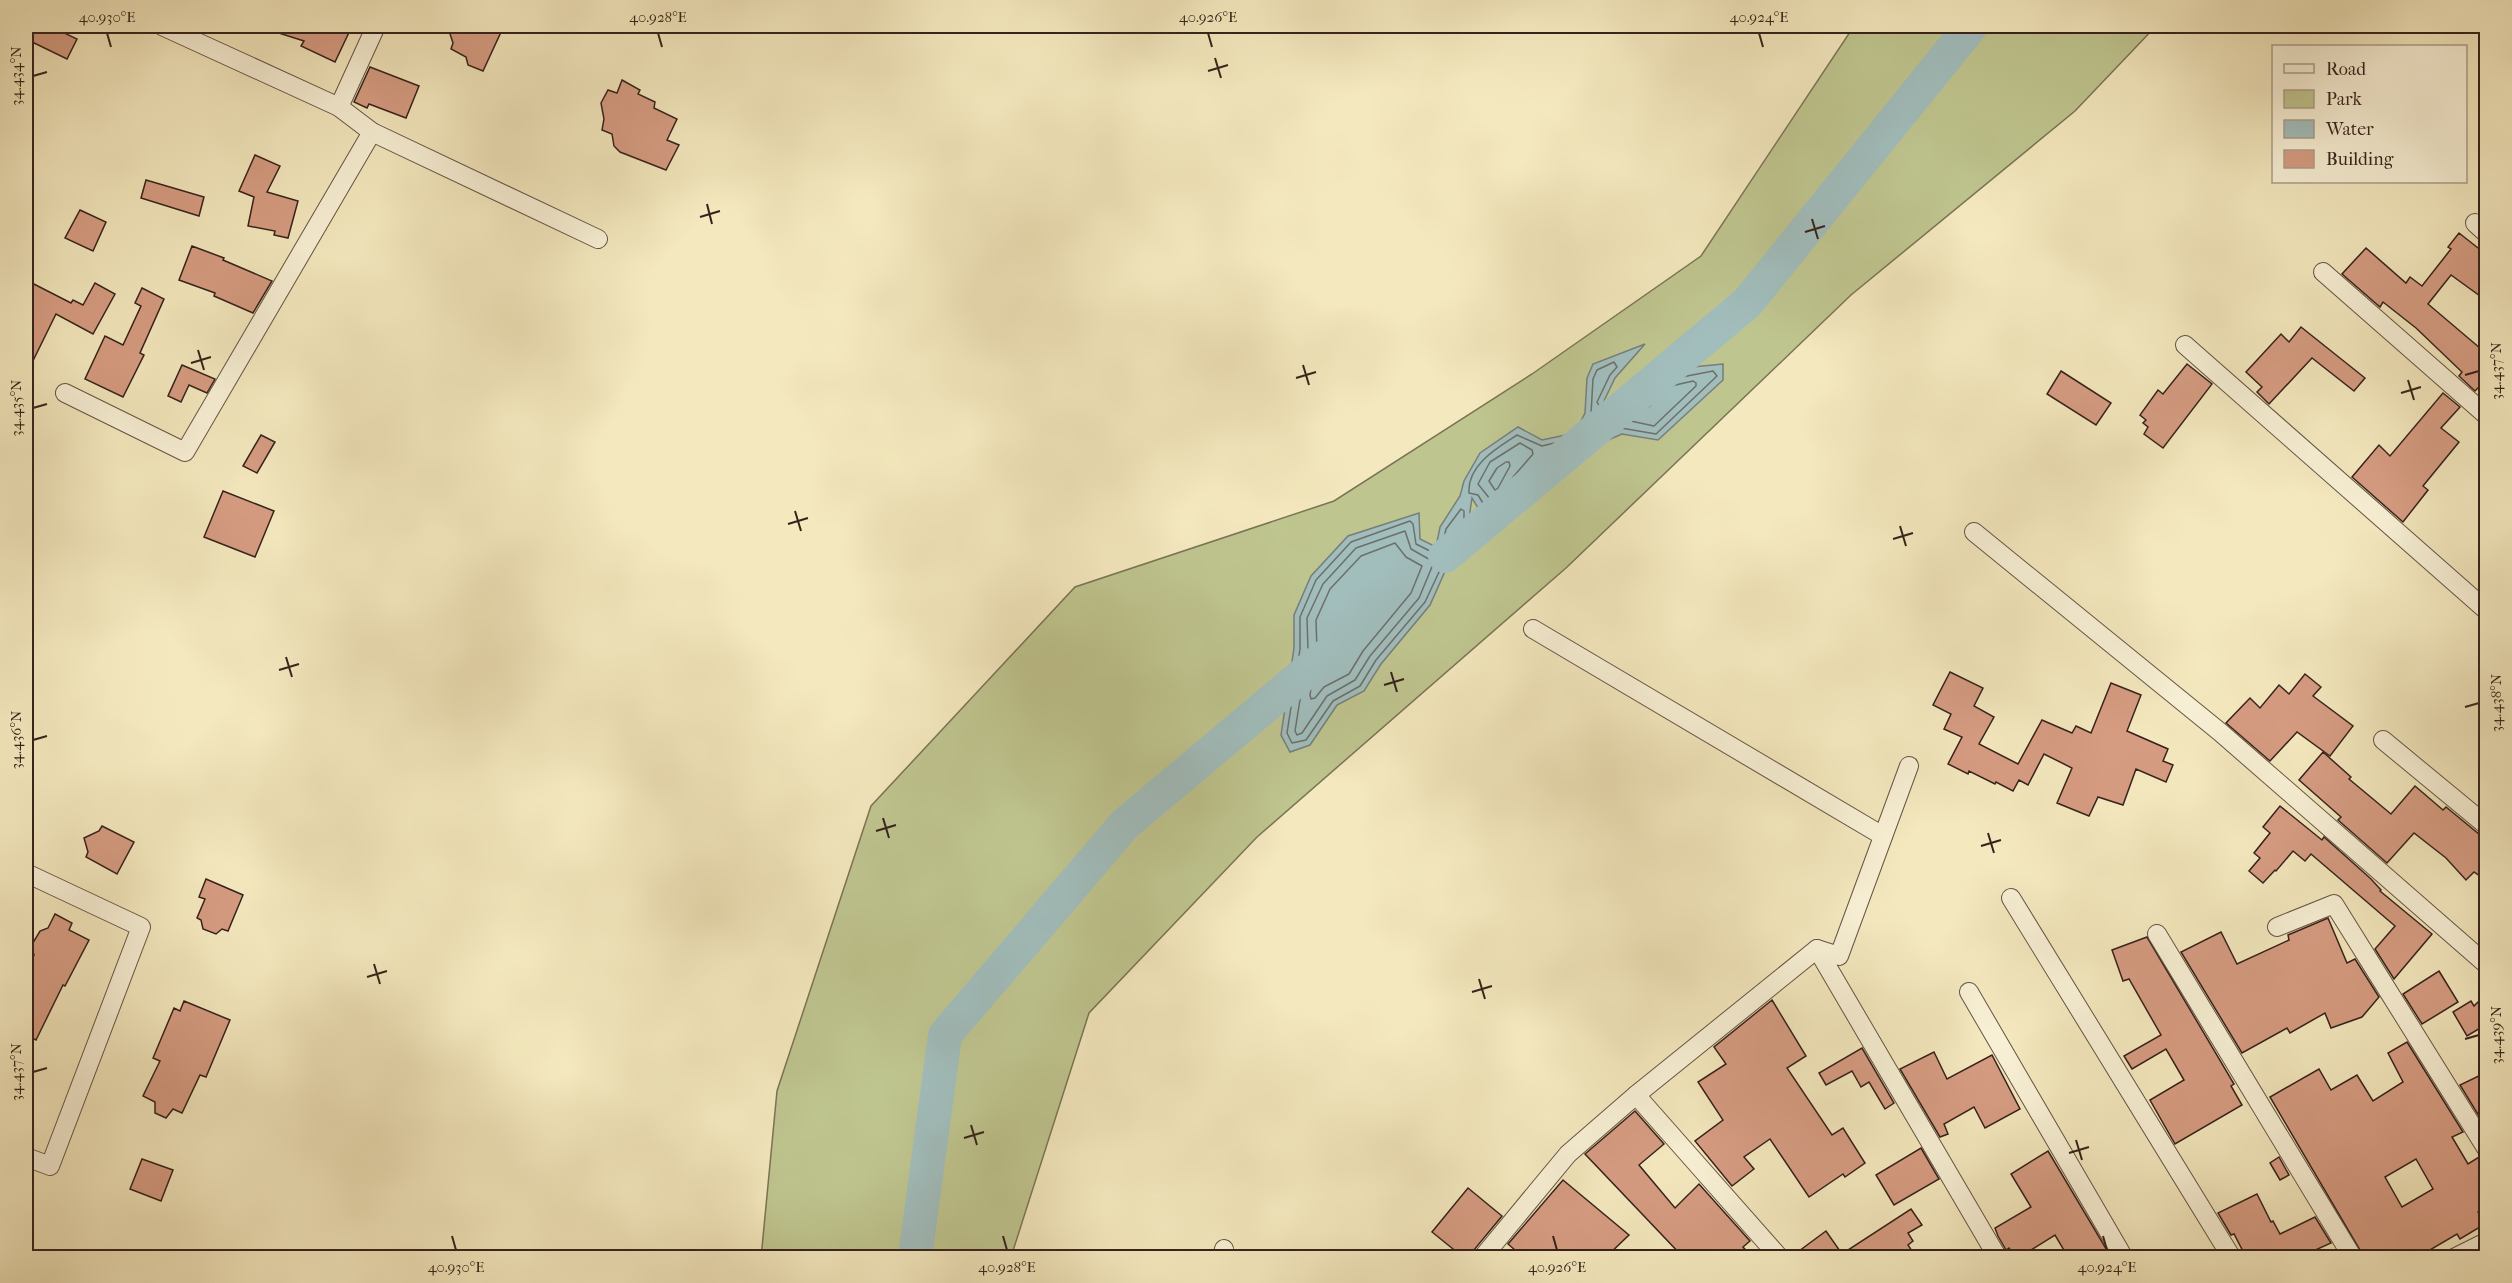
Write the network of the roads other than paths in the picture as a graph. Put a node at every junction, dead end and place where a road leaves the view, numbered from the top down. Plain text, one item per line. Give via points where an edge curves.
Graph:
1 (162, 26) edge
2 (376, 26) edge
3 (339, 106) junction
4 (372, 132) junction
5 (598, 238) dead end
6 (2323, 272) dead end
7 (2185, 345) dead end
8 (65, 393) dead end
9 (2487, 415) edge
10 (1974, 532) dead end
11 (2487, 610) edge
12 (1533, 629) dead end
13 (2383, 740) dead end
14 (1909, 766) dead end
15 (2487, 825) edge
16 (1883, 836) junction
17 (26, 873) edge
18 (2011, 898) dead end
19 (2277, 927) dead end
20 (2157, 934) dead end
21 (1817, 949) junction
22 (2487, 964) edge
23 (1969, 992) dead end
24 (1636, 1095) junction
25 (2487, 1148) edge
26 (26, 1157) edge
27 (2481, 1249) edge
28 (1482, 1257) edge
29 (1780, 1257) edge
30 (1998, 1257) edge
31 (2124, 1257) edge
32 (2232, 1257) edge
33 (2353, 1257) edge
34 (2454, 1257) edge

1 - 3 street
2 - 3 street
3 - 4 street
4 - 5 street
4 - 8 street via 185,452
6 - 9 street
7 - 11 street
10 - 22 street via 2220,732
12 - 16 street
13 - 15 street
14 - 16 street
16 - 21 street via 1839,956
17 - 26 street via 141,927 50,1166
18 - 32 street
19 - 25 street via 2334,904
20 - 33 street
21 - 24 street
21 - 30 street
23 - 31 street
24 - 28 street via 1568,1154
24 - 29 street
27 - 34 street

